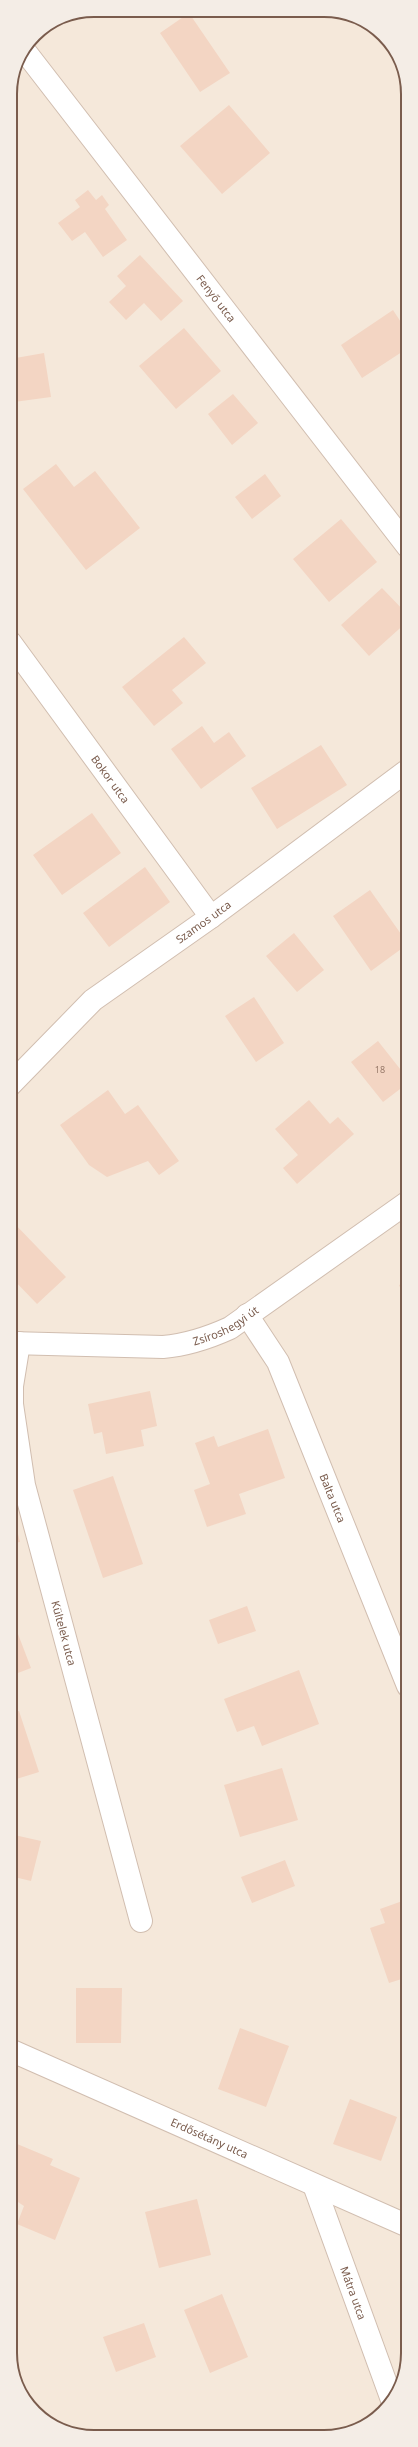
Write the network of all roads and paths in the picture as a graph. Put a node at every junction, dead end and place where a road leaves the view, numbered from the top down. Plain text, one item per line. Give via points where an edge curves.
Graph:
1 (27, 54) edge
2 (401, 538) edge
3 (17, 652) edge
4 (401, 775) edge
5 (211, 917) junction
6 (17, 1078) edge
7 (401, 1207) edge
8 (247, 1315) junction
9 (17, 1343) edge
10 (17, 1438) edge
11 (401, 1669) edge
12 (141, 1921) dead end
13 (17, 2053) edge
14 (314, 2185) junction
15 (401, 2223) edge
16 (390, 2394) edge

1 - 2 street, Fenyő utca
3 - 5 street, Bokor utca
4 - 5 street, Szamos utca
5 - 6 street, Szamos utca via 93,1000
7 - 8 street, Zsíroshegyi út
8 - 9 street, Zsíroshegyi út via 230,1328 176,1346
8 - 11 street, Balta utca via 278,1362
10 - 12 street, Kültelek utca via 24,1485
13 - 14 street, Erdősétány utca
14 - 15 street, Erdősétány utca
14 - 16 street, Mátra utca

